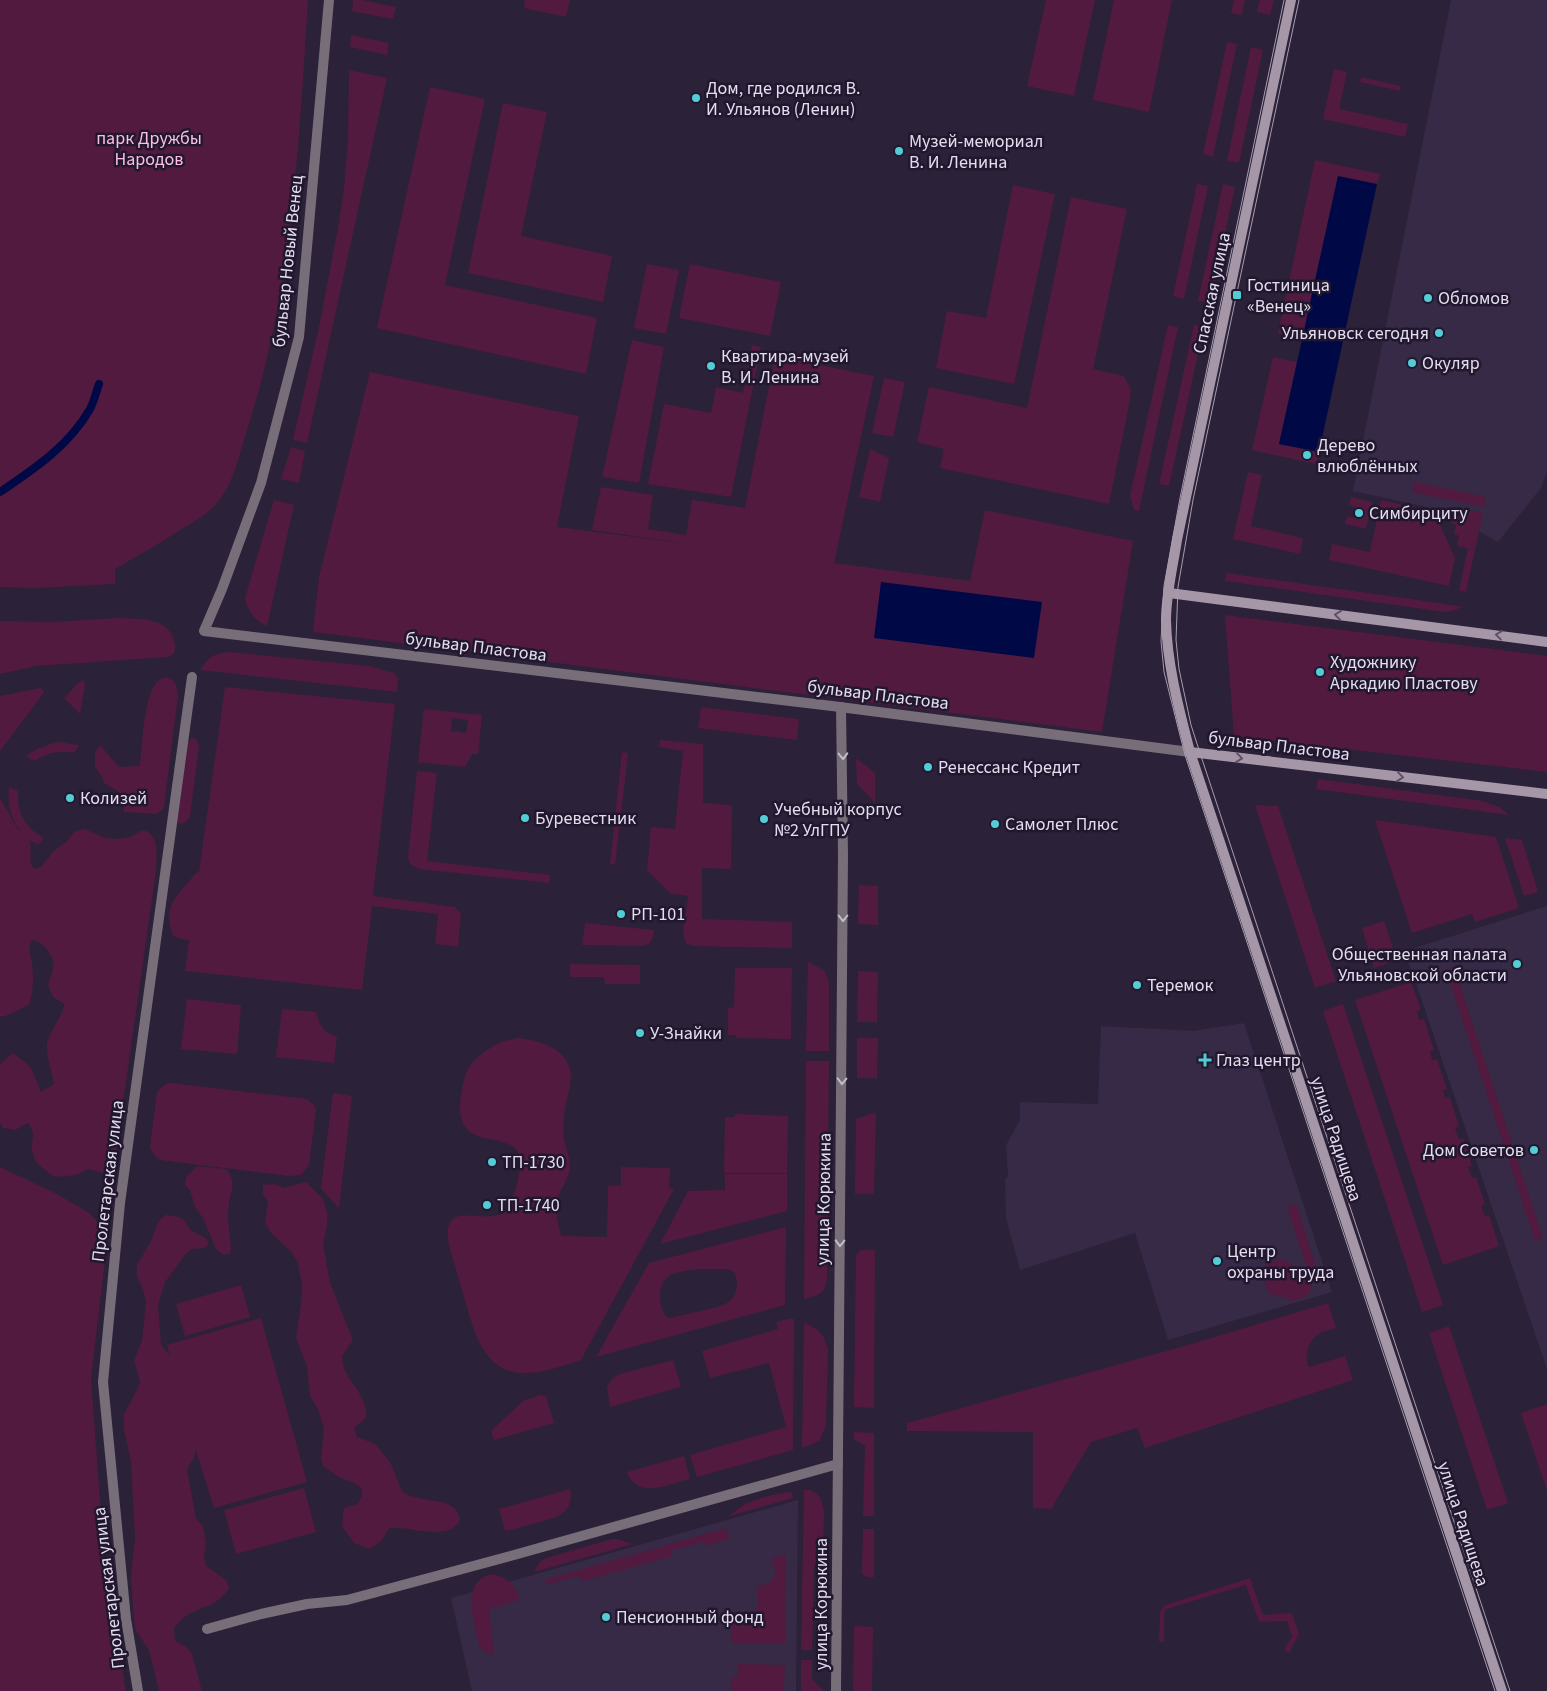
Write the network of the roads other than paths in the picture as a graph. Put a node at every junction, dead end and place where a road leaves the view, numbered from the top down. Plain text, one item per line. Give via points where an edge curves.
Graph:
1 (329, 0) edge
2 (1291, 0) edge
3 (1169, 592) junction
4 (204, 631) joint
5 (1547, 642) edge
6 (192, 677) dead end
7 (842, 707) junction
8 (1190, 752) junction
9 (1547, 794) edge
10 (838, 1464) junction
11 (207, 1629) dead end
12 (138, 1691) edge
13 (836, 1691) edge
14 (1502, 1691) edge

1 - 4 street, бульвар Новый Венец via 299,337 261,483
2 - 3 street, Спасская улица via 1180,523
5 -> 3 street
3 - 8 street, улица Радищева via 1167,644
4 - 7 street, бульвар Пластова
6 - 12 street, Пролетарская улица via 120,1203 103,1382 126,1618
7 - 8 street, бульвар Пластова
7 -> 10 street, улица Корюкина
8 -> 9 street, бульвар Пластова
8 - 14 street, улица Радищева
10 - 11 street via 347,1600 307,1604
10 - 13 street, улица Корюкина

